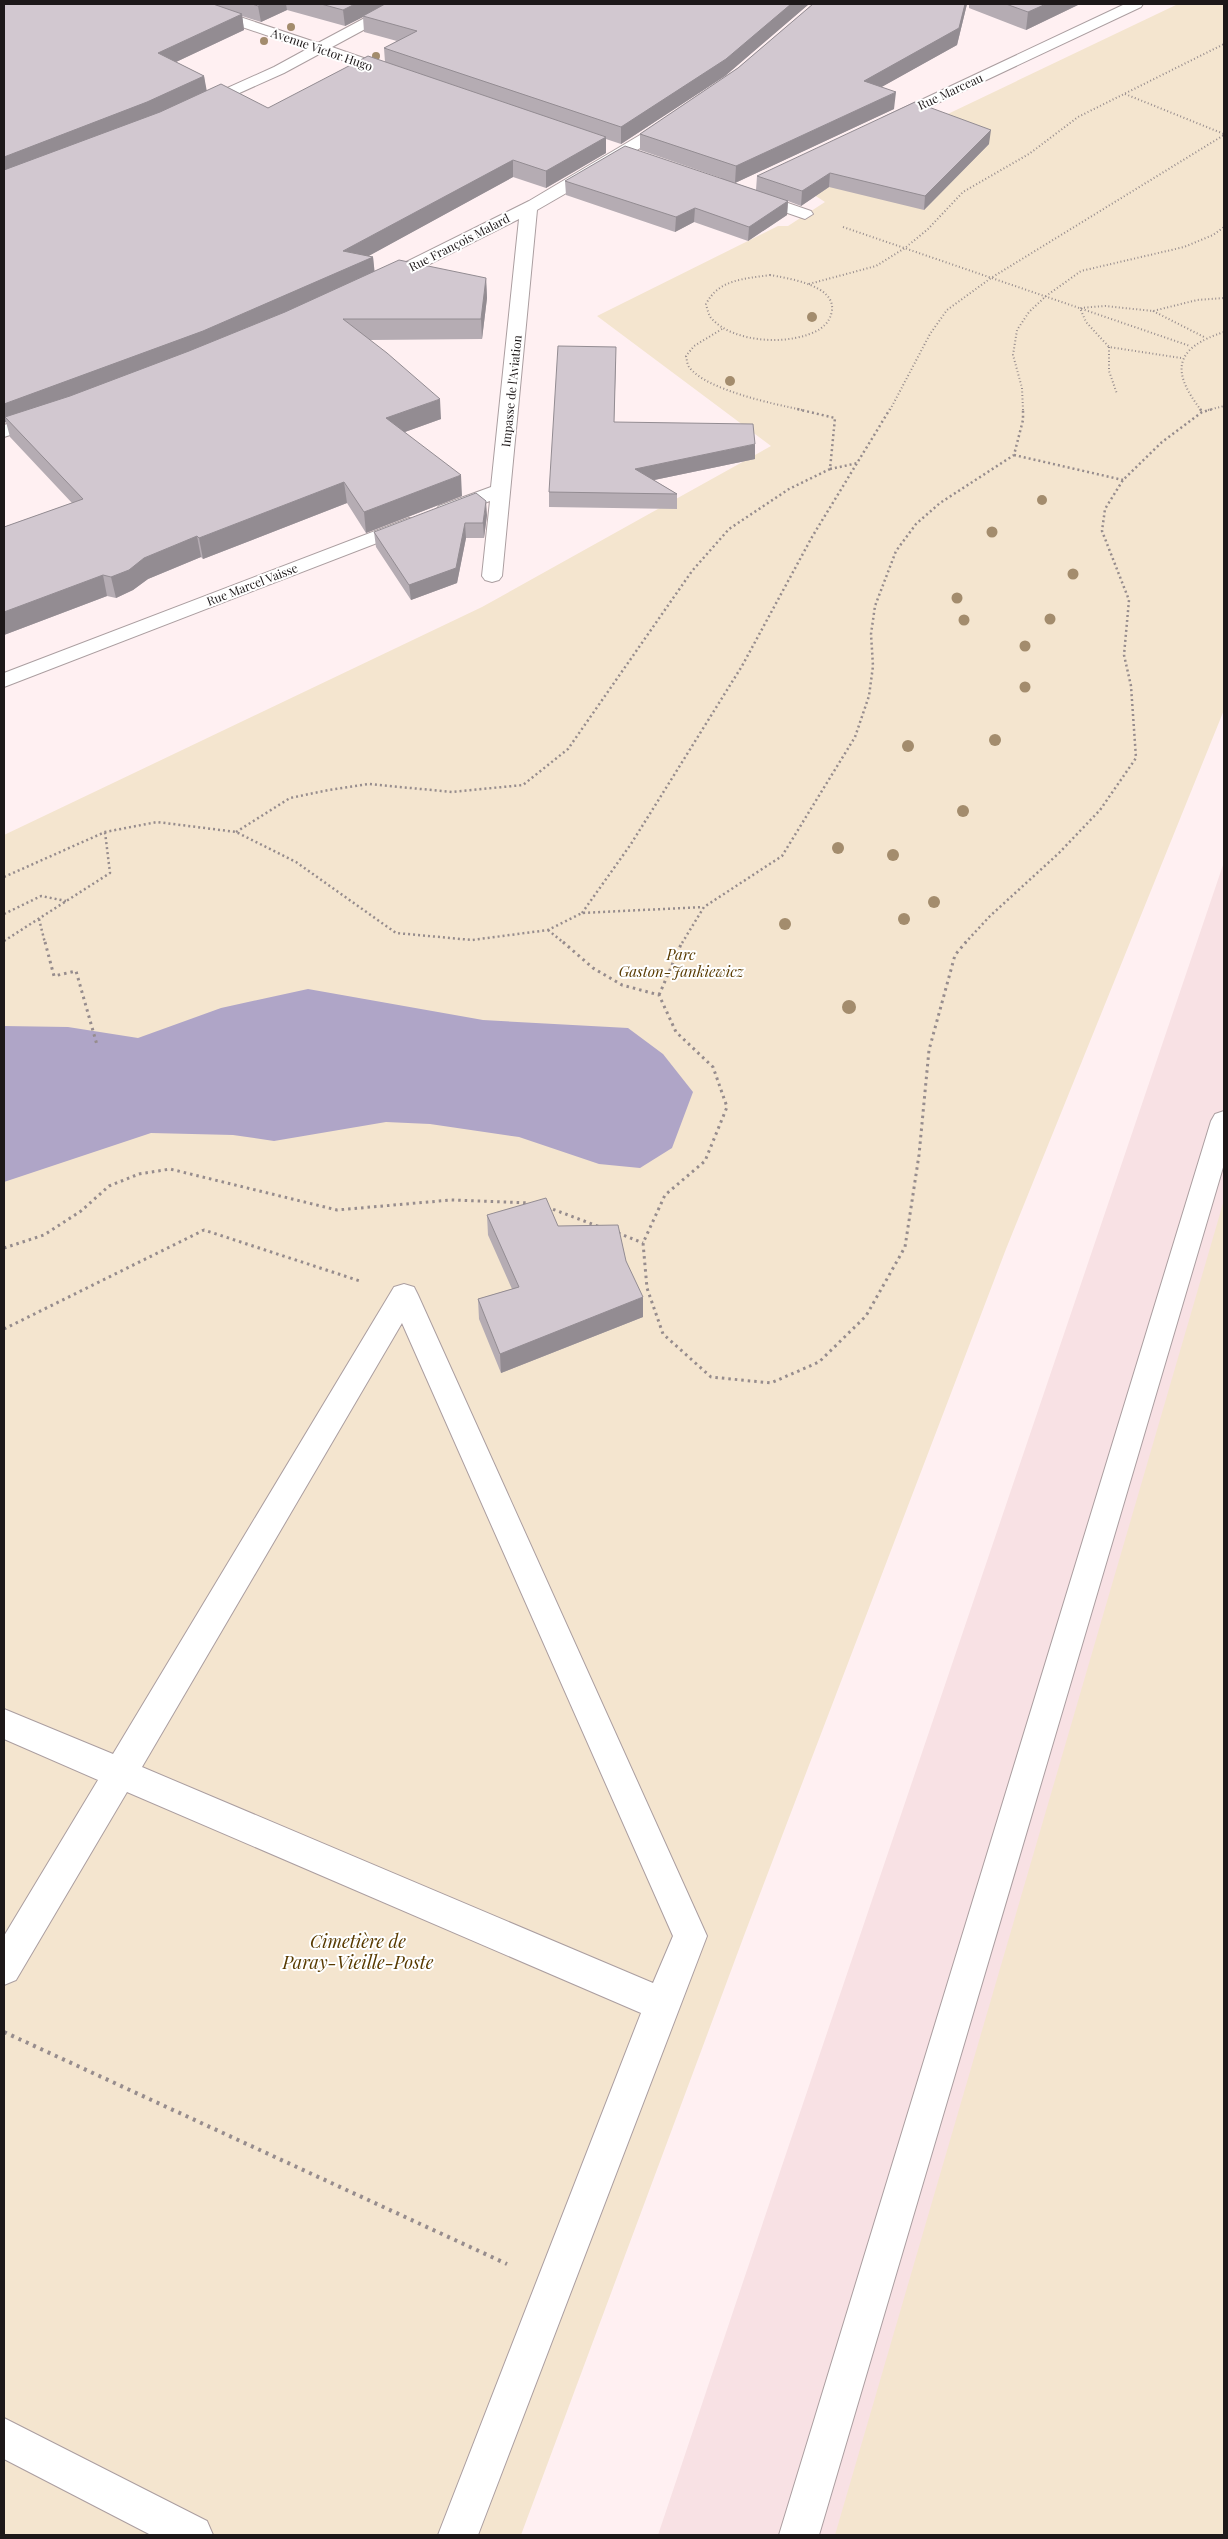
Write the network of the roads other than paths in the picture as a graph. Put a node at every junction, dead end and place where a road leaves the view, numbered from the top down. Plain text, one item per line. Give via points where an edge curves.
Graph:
1 (188, 4) edge
2 (401, 4) edge
3 (1136, 4) edge
4 (321, 48) junction
5 (408, 78) edge
6 (183, 113) edge
7 (681, 114) edge
8 (878, 126) edge
9 (609, 146) dead end
10 (625, 152) junction
11 (641, 157) edge
12 (754, 183) dead end
13 (529, 206) junction
14 (805, 214) road end
15 (367, 288) edge
16 (60, 412) edge
17 (4, 431) edge
18 (501, 490) junction
19 (492, 576) dead end
20 (4, 680) edge
21 (1224, 1121) edge
22 (4, 1724) edge
23 (119, 1773) junction
24 (4, 1968) edge
25 (662, 2004) junction
26 (4, 2438) edge
27 (193, 2535) edge
28 (458, 2535) edge
29 (799, 2535) edge

1 - 4 street, Avenue Victor Hugo
2 - 4 street
3 - 8 street, Rue Marceau
4 - 5 street, Avenue Victor Hugo
4 - 6 street
7 - 10 street, Rue François Malard
9 - 10 street
10 - 11 street
10 - 13 street, Rue François Malard
12 - 14 street via 736,190
13 - 15 street, Rue François Malard via 470,239
13 - 18 street, Impasse de l'Aviation
16 - 17 street
18 - 19 street, Impasse de l'Aviation
18 - 20 street, Rue Marcel Vaisse
21 - 29 street
22 - 23 street
23 - 24 street
23 - 25 street
23 - 25 street via 404,1295 690,1936
25 - 28 street
26 - 27 street

